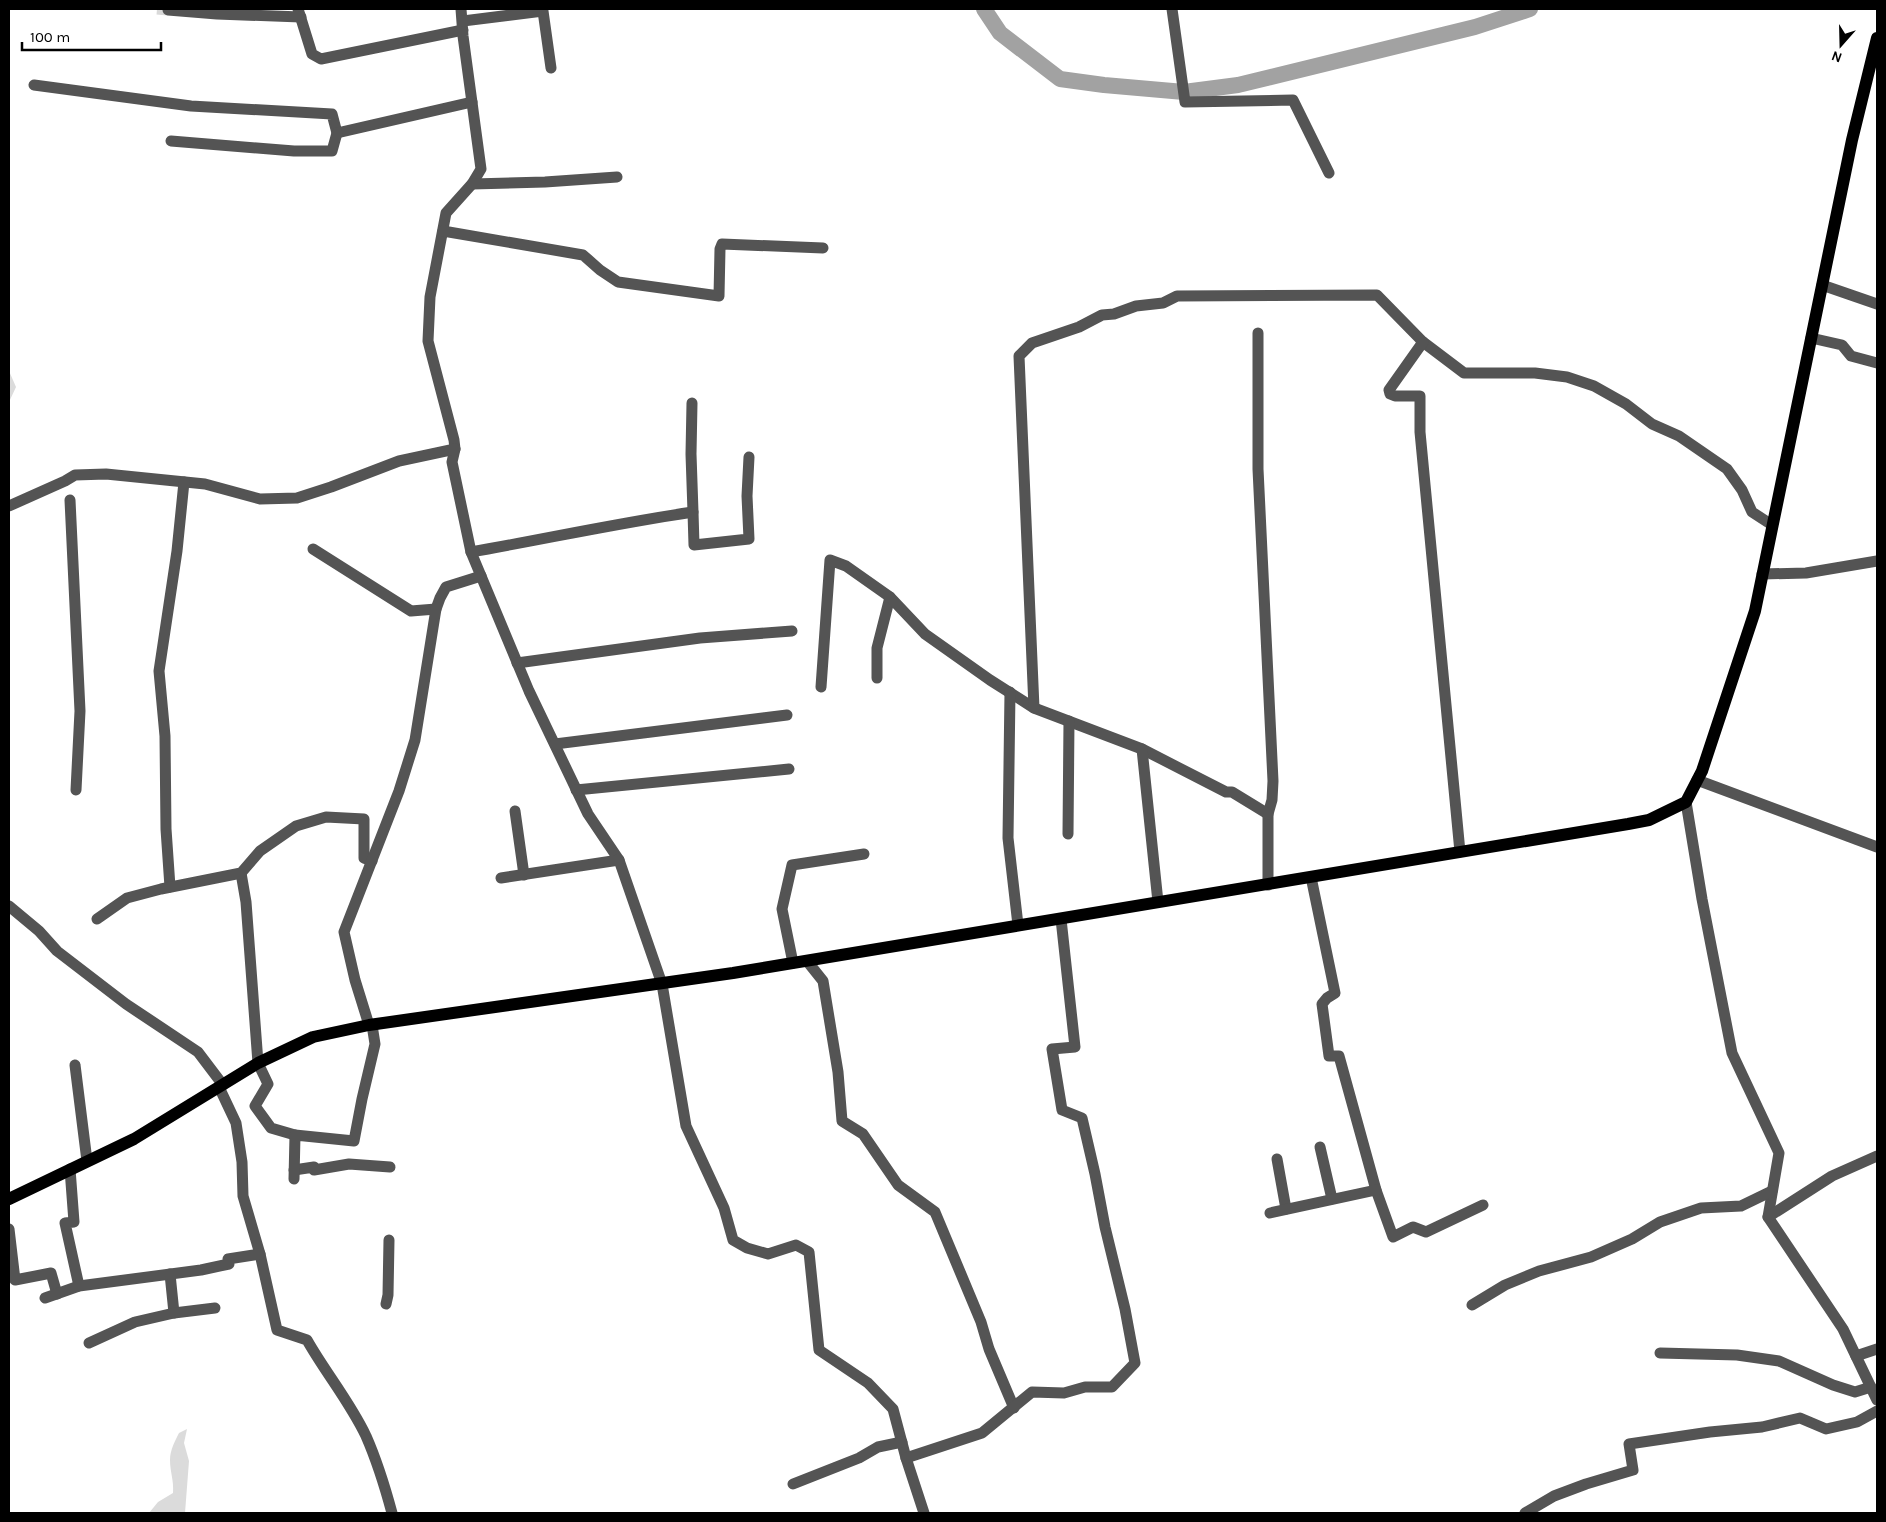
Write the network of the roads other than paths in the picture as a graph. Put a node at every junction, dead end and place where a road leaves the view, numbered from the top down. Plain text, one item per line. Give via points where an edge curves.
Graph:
1 (461, 9) edge
2 (1172, 9) edge
3 (168, 10) dead end
4 (299, 13) edge
5 (463, 26) junction
6 (1877, 38) edge
7 (551, 68) dead end
8 (34, 85) dead end
9 (472, 102) junction
10 (337, 133) junction
11 (171, 141) dead end
12 (1329, 173) dead end
13 (616, 177) dead end
14 (472, 184) junction
15 (443, 230) junction
16 (824, 248) dead end
17 (1822, 285) junction
18 (1877, 304) edge
19 (1258, 333) dead end
20 (1811, 338) junction
21 (1423, 342) junction
22 (1877, 363) edge
23 (692, 403) dead end
24 (455, 449) junction
25 (749, 457) dead end
26 (184, 482) junction
27 (70, 500) dead end
28 (9, 506) edge
29 (693, 512) junction
30 (1772, 525) junction
31 (313, 550) dead end
32 (471, 552) junction
33 (1877, 561) edge
34 (1762, 574) junction
35 (481, 576) junction
36 (890, 597) junction
37 (436, 609) junction
38 (792, 631) dead end
39 (517, 663) junction
40 (876, 678) dead end
41 (821, 687) dead end
42 (1010, 692) junction
43 (1034, 708) junction
44 (788, 715) dead end
45 (1069, 721) junction
46 (555, 744) junction
47 (1142, 749) junction
48 (789, 769) dead end
49 (1697, 780) junction
50 (76, 790) dead end
51 (576, 790) junction
52 (1686, 802) junction
53 (515, 811) dead end
54 (1268, 814) junction
55 (1068, 834) dead end
56 (1877, 847) edge
57 (1460, 852) junction
58 (864, 854) dead end
59 (619, 860) junction
60 (372, 861) junction
61 (241, 873) junction
62 (524, 875) junction
63 (1311, 876) junction
64 (501, 878) dead end
65 (1268, 885) junction
66 (170, 887) junction
67 (1158, 902) junction
68 (9, 906) edge
69 (97, 918) dead end
70 (1061, 919) junction
71 (1018, 925) junction
72 (808, 960) junction
73 (793, 963) junction
74 (662, 984) junction
75 (371, 1025) junction
76 (258, 1063) junction
77 (75, 1065) dead end
78 (221, 1086) junction
79 (295, 1136) junction
80 (1320, 1147) dead end
81 (1877, 1156) edge
82 (1277, 1159) dead end
83 (87, 1161) junction
84 (390, 1167) dead end
85 (70, 1169) junction
86 (1376, 1190) junction
87 (1772, 1191) junction
88 (1332, 1198) junction
89 (9, 1199) edge
90 (1483, 1205) dead end
91 (1286, 1209) junction
92 (1270, 1213) dead end
93 (1768, 1218) junction
94 (9, 1229) edge
95 (389, 1240) dead end
96 (260, 1254) junction
97 (170, 1274) junction
98 (79, 1286) junction
99 (56, 1294) junction
100 (45, 1298) dead end
101 (386, 1304) dead end
102 (1472, 1305) dead end
103 (215, 1308) dead end
104 (174, 1314) junction
105 (89, 1343) dead end
106 (1877, 1349) edge
107 (1660, 1353) dead end
108 (1856, 1356) junction
109 (1871, 1387) junction
110 (1877, 1400) edge
111 (1014, 1408) junction
112 (1877, 1411) edge
113 (902, 1442) junction
114 (906, 1458) junction
115 (793, 1484) dead end
116 (392, 1513) edge
117 (924, 1513) edge
118 (1525, 1513) edge

1 - 5 street
2 - 12 street via 1185,102 1293,100
3 - 4 street via 218,14
4 - 5 street via 312,54 321,59
5 - 7 street via 544,11
5 - 9 street
6 - 17 main road
8 - 10 street via 191,106 332,114
9 - 10 street
9 - 14 street via 481,169
10 - 11 street via 332,151
13 - 14 street
14 - 15 street via 446,213
15 - 16 street via 583,255 618,282 719,296 722,244
15 - 24 street via 430,297 428,341
17 - 18 street
17 - 20 main road
19 - 54 street via 1258,469 1272,781
20 - 22 street via 1842,345 1851,356
20 - 30 main road
21 - 30 street via 1464,373 1535,373 1567,377 1594,386 1652,424 1679,436 1727,469 1752,512
21 - 43 street via 1377,295 1295,295 1177,296 1163,304 1136,306 1102,315 1079,327 1032,343 1019,356
21 - 57 street via 1389,390 1395,396 1420,396 1420,432
23 - 29 street
24 - 26 street via 398,461 297,498 260,499 205,484
24 - 32 street via 452,462
25 - 29 street via 749,539 694,545
26 - 28 street via 106,474 75,475
26 - 66 street via 177,552 158,671 165,736
27 - 50 street via 80,710
29 - 32 street
30 - 34 main road
31 - 37 street via 411,611
32 - 35 street
33 - 34 street via 1806,573
34 - 49 main road via 1755,611
35 - 37 street via 446,587
35 - 39 street
36 - 40 street via 877,648
36 - 41 street via 853,571 830,560
36 - 42 street via 925,634
37 - 60 street via 415,740
38 - 39 street via 681,641
39 - 46 street
42 - 43 street
42 - 71 street via 1008,838
43 - 45 street
44 - 46 street
45 - 47 street
45 - 55 street
46 - 51 street
47 - 54 street via 1226,792 1232,792
47 - 67 street
48 - 51 street
49 - 52 main road
49 - 56 street
51 - 59 street
52 - 57 main road via 1649,820
52 - 87 street via 1732,1052 1779,1153
53 - 62 street
54 - 65 street
57 - 63 main road
58 - 73 street via 792,865 782,909
59 - 62 street
59 - 74 street
60 - 61 street via 364,858 364,819 326,817 296,826 260,851
60 - 75 street via 344,932 355,980
61 - 66 street
61 - 76 street
62 - 64 street
63 - 65 main road
63 - 86 street via 1335,994 1322,1004 1329,1056 1339,1056
65 - 67 main road
66 - 69 street via 127,898
67 - 70 main road
68 - 78 street via 39,930 56,951 126,1004 198,1052
70 - 71 main road
70 - 111 street via 1075,1047 1052,1049 1062,1110 1082,1118 1134,1362 1112,1387 1085,1387 1064,1393 1032,1392
71 - 72 main road
72 - 73 main road
72 - 111 street via 823,980 838,1072 842,1121 863,1134 898,1185 935,1212
73 - 74 main road
74 - 75 main road
74 - 113 street via 686,1126 724,1208 733,1240 768,1254 796,1245 809,1252 819,1350 868,1383 893,1409
75 - 76 main road via 313,1038
75 - 79 street via 375,1044 354,1141
76 - 78 main road
76 - 79 street via 268,1084 255,1106 271,1128
77 - 83 street
78 - 83 main road via 134,1139
78 - 96 street via 236,1123 243,1196
79 - 84 street via 294,1174 314,1167 314,1170 350,1164
80 - 88 street
81 - 93 street via 1832,1176
82 - 91 street
83 - 85 main road
85 - 89 main road
85 - 98 street via 74,1222 65,1222
86 - 88 street
86 - 90 street via 1393,1237 1413,1226 1426,1232
87 - 93 street
87 - 102 street via 1741,1206 1701,1208 1660,1222 1591,1257 1539,1271 1505,1285
88 - 91 street
91 - 92 street
93 - 108 street via 1843,1329
94 - 99 street via 15,1280 51,1273
95 - 101 street
96 - 97 street via 228,1259 229,1264
96 - 116 street via 277,1330 306,1340 348,1404 381,1472
97 - 98 street
97 - 104 street
98 - 99 street
99 - 100 street
103 - 104 street
104 - 105 street via 135,1322
106 - 108 street
107 - 109 street via 1737,1355 1780,1361 1855,1392
108 - 109 street
109 - 110 street
111 - 114 street via 982,1433
112 - 118 street via 1858,1422 1826,1429 1800,1418 1762,1427 1629,1444 1634,1470 1554,1496
113 - 114 street
113 - 115 street via 878,1447 859,1458
114 - 117 street

